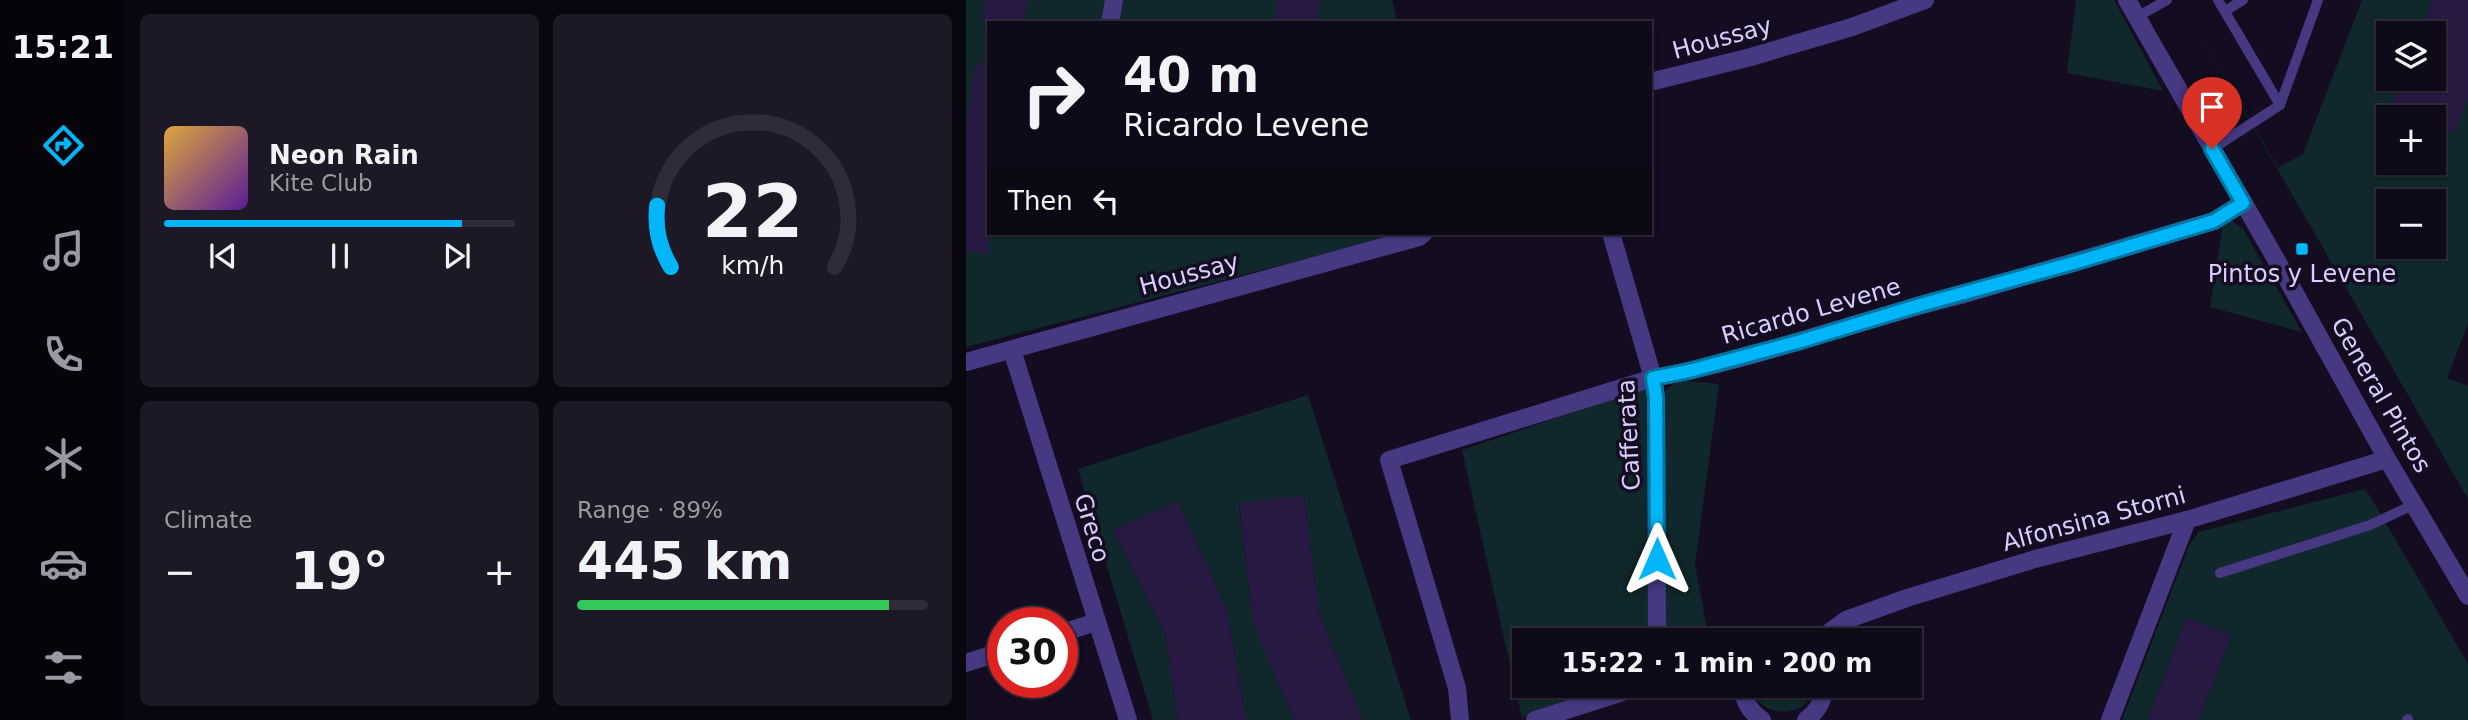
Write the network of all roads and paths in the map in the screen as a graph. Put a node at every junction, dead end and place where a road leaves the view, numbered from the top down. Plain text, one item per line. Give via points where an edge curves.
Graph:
1 (1114, 0) edge
2 (1925, 0) edge
3 (2127, 0) edge
4 (2167, 0) edge
5 (2218, 0) edge
6 (2243, 0) edge
7 (2318, 0) edge
8 (2225, 12) junction
9 (2137, 17) junction
10 (1110, 21) edge
11 (1652, 82) edge
12 (2280, 104) junction
13 (2212, 149) junction
14 (2243, 203) junction
15 (1422, 235) edge
16 (1612, 235) edge
17 (1012, 350) junction
18 (966, 362) edge
19 (1653, 378) junction
20 (2387, 458) junction
21 (2415, 504) junction
22 (2187, 520) junction
23 (2220, 573) dead end
24 (2467, 593) edge
25 (1096, 622) junction
26 (1078, 628) edge
27 (1657, 628) edge
28 (1835, 628) edge
29 (987, 656) edge
30 (966, 663) edge
31 (1604, 698) edge
32 (1744, 698) edge
33 (1824, 698) edge
34 (1128, 720) edge
35 (1460, 720) edge
36 (1535, 720) edge
37 (1762, 720) edge
38 (1805, 720) edge
39 (2110, 720) edge

1 - 10 street
2 - 11 street, Houssay via 1852,27
3 - 9 street, General Pintos
4 - 9 lane
5 - 8 lane
6 - 8 lane
7 - 12 lane
8 - 12 lane
9 - 13 street, General Pintos
12 - 13 lane
13 - 14 street, General Pintos
14 - 19 street, Ricardo Levene via 2214,221 2077,262
14 - 20 street, General Pintos
15 - 17 street, Houssay
16 - 19 street, Cafferata
17 - 18 street, Houssay
17 - 25 street, Greco
19 - 27 street, Cafferata
19 - 35 street, Ricardo Levene via 1389,460 1457,688
20 - 21 street, General Pintos
20 - 22 street, Alfonsina Storni
21 - 23 lane via 2370,525
21 - 24 street, General Pintos
22 - 28 street, Alfonsina Storni via 1907,598
22 - 39 street
25 - 26 street
25 - 34 street, Greco
29 - 30 street
31 - 36 street
32 - 37 street
33 - 38 street

